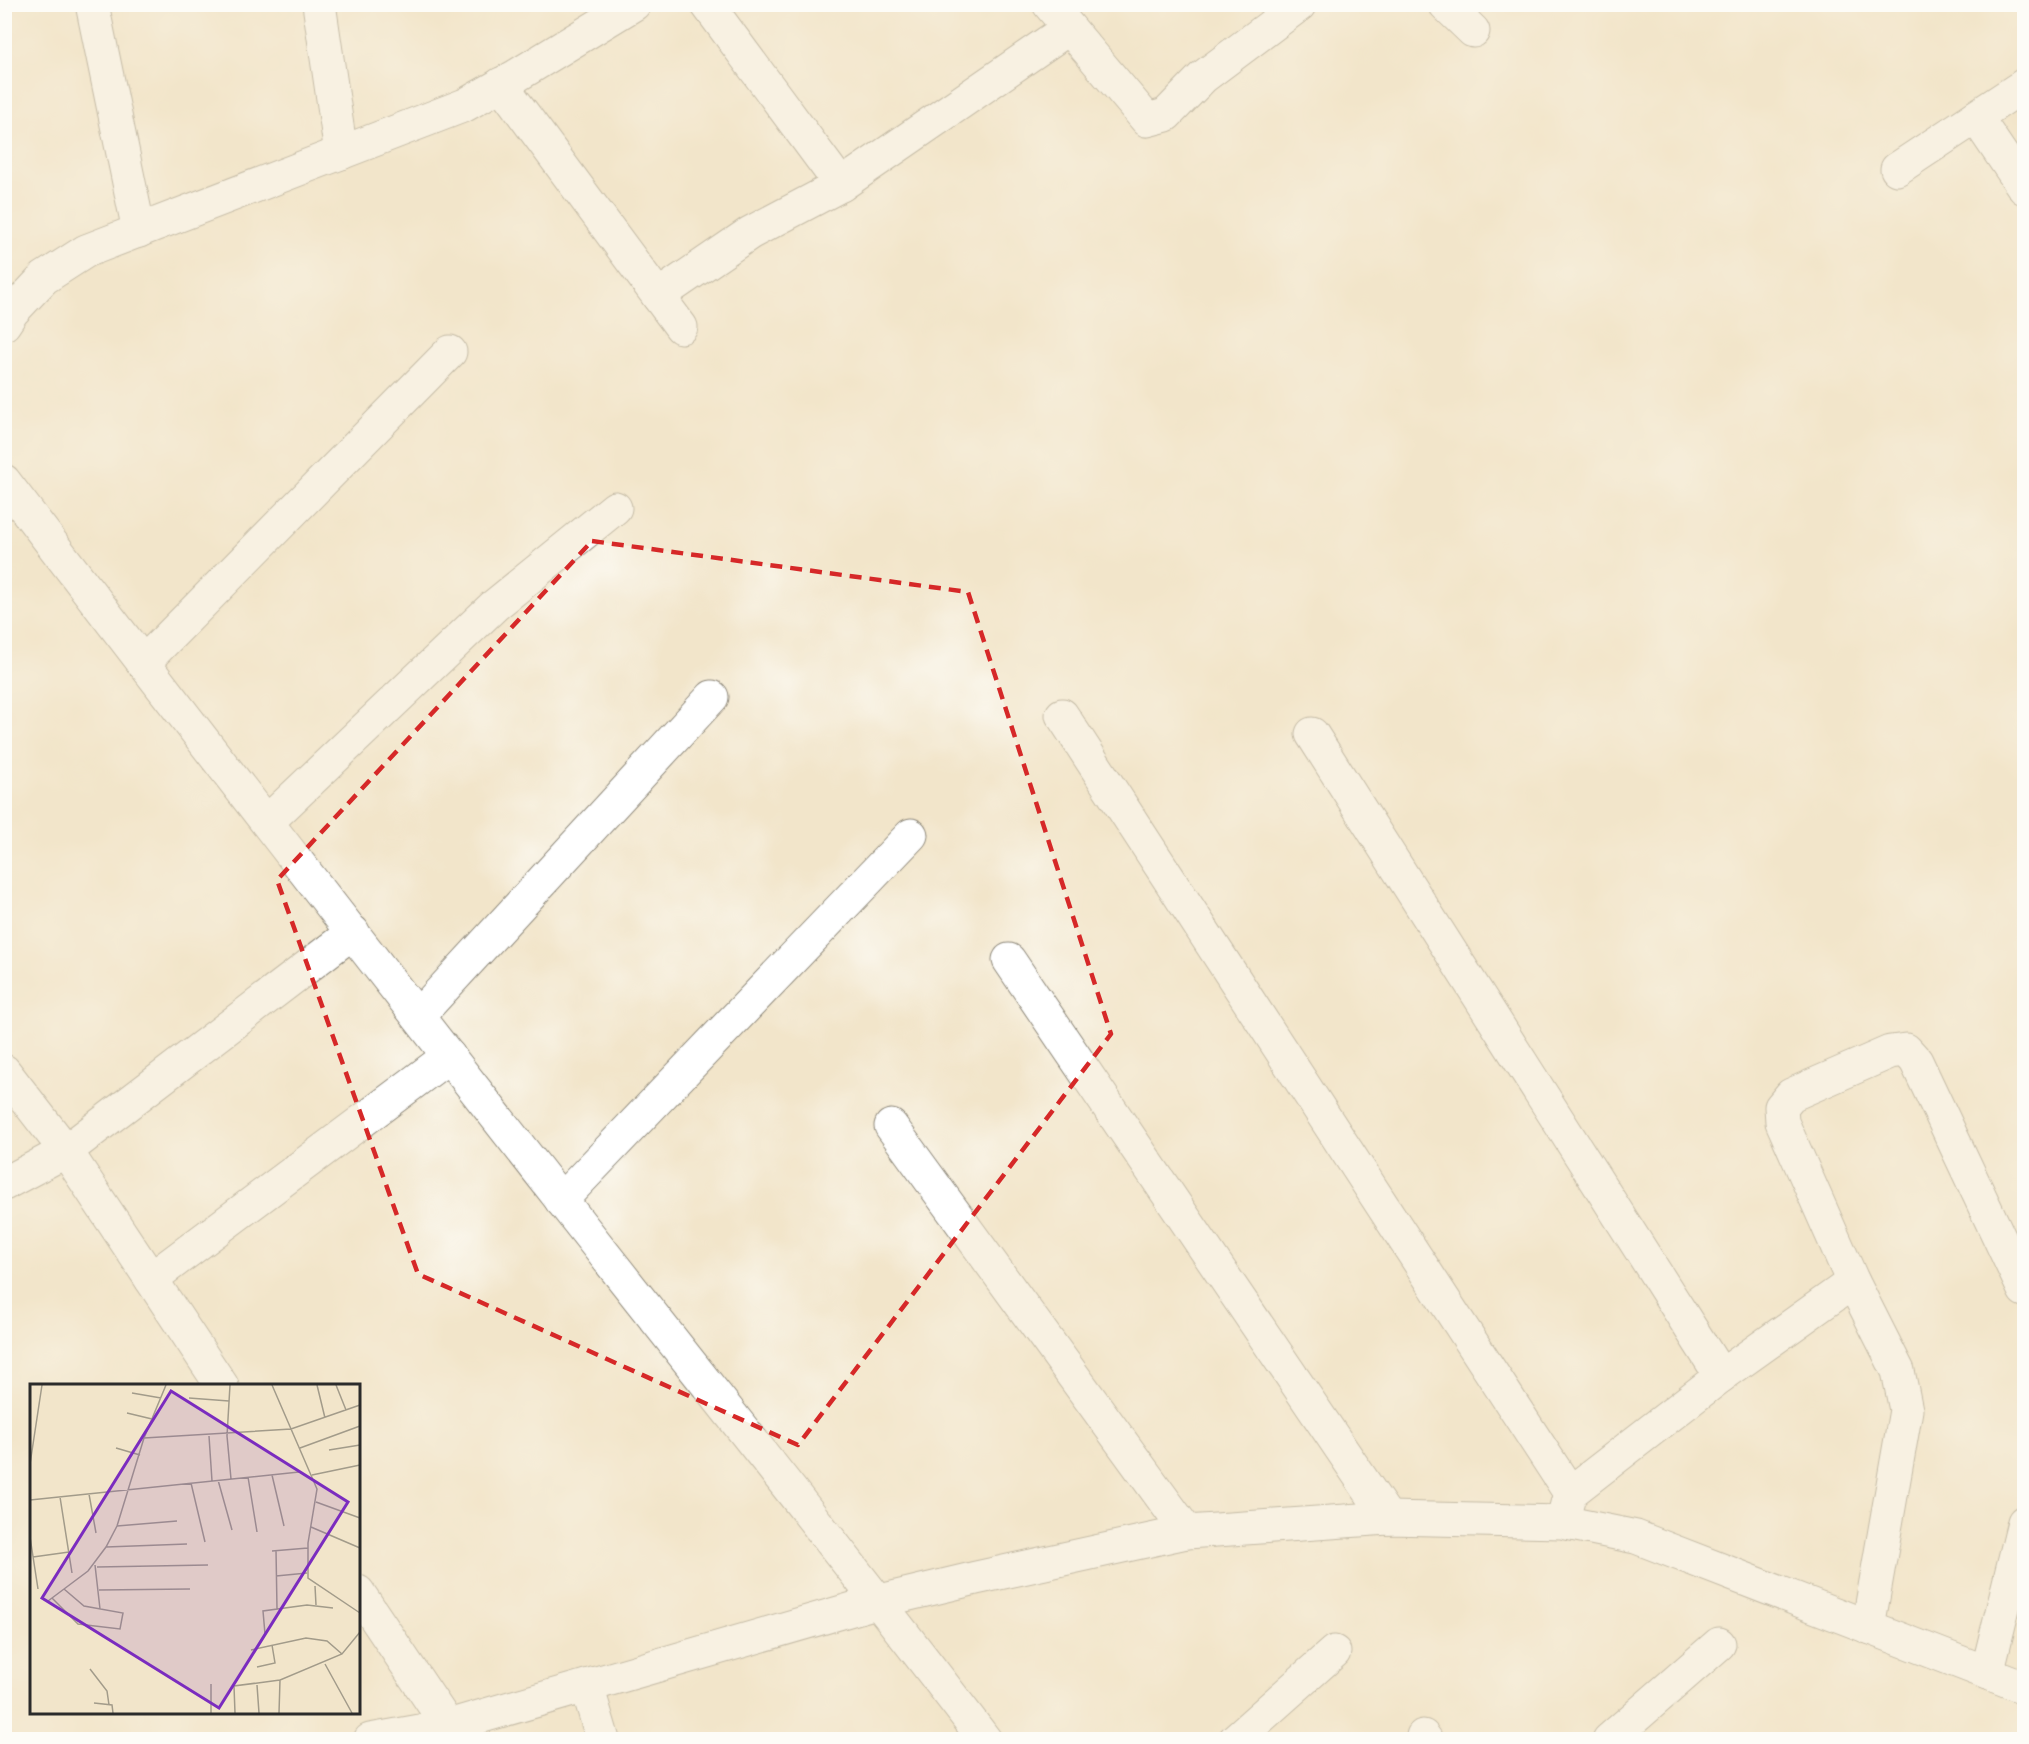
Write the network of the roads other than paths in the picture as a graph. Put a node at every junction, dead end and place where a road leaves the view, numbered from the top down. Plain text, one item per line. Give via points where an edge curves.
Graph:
1 (92, 4) edge
2 (319, 4) edge
3 (634, 4) edge
4 (707, 4) edge
5 (1445, 4) edge
6 (1299, 5) edge
7 (1059, 16) edge
8 (1473, 31) dead end
9 (501, 84) junction
10 (2025, 85) edge
11 (1976, 117) junction
12 (341, 153) junction
13 (1897, 169) dead end
14 (841, 186) junction
15 (2025, 188) edge
16 (140, 231) junction
17 (658, 296) junction
18 (4, 324) edge
19 (681, 327) dead end
20 (450, 352) dead end
21 (4, 481) edge
22 (615, 508) dead end
23 (143, 663) junction
24 (712, 697) dead end
25 (1062, 715) dead end
26 (1311, 734) dead end
27 (267, 822) junction
28 (910, 835) dead end
29 (353, 933) junction
30 (1009, 960) dead end
31 (418, 1016) junction
32 (449, 1056) junction
33 (4, 1071) edge
34 (891, 1126) dead end
35 (66, 1151) junction
36 (4, 1184) edge
37 (561, 1200) junction
38 (151, 1279) junction
39 (1853, 1282) junction
40 (2025, 1290) edge
41 (1721, 1376) junction
42 (221, 1384) edge
43 (1566, 1507) junction
44 (1388, 1518) junction
45 (2025, 1522) edge
46 (1186, 1532) junction
47 (360, 1595) edge
48 (880, 1601) junction
49 (1868, 1626) junction
50 (1719, 1644) dead end
51 (1334, 1652) dead end
52 (1987, 1673) junction
53 (587, 1686) junction
54 (2025, 1687) edge
55 (448, 1726) junction
56 (370, 1740) edge
57 (603, 1740) edge
58 (986, 1740) edge
59 (1235, 1740) edge
60 (1609, 1740) edge

1 - 16 street
2 - 12 street
3 - 9 street
4 - 14 street
5 - 8 street
6 - 7 street via 1203,78 1166,116 1147,120
7 - 14 street
9 - 12 street via 465,105
9 - 17 street
10 - 11 street
11 - 13 street
11 - 15 street
12 - 16 street
14 - 17 street via 750,233
16 - 18 street via 86,251 44,278
17 - 19 street
20 - 23 street
21 - 23 street
22 - 27 street via 494,606
23 - 27 street
24 - 31 street
25 - 43 street
26 - 41 street
27 - 29 street
28 - 37 street
29 - 31 street
29 - 35 street
30 - 44 street
31 - 32 street
32 - 37 street
32 - 38 street
33 - 35 street
34 - 46 street
35 - 36 street
35 - 38 street
37 - 48 street
38 - 42 street
39 - 40 street via 1782,1122 1781,1107 1791,1095 1890,1052 1905,1050 1916,1061
39 - 41 street
39 - 49 street via 1898,1371 1906,1410
41 - 43 street
43 - 44 street
43 - 49 street
44 - 46 street
45 - 52 street
46 - 48 street
47 - 55 street
48 - 53 street
48 - 58 street
49 - 52 street
50 - 60 street
51 - 59 street
52 - 54 street
53 - 55 street
53 - 57 street
55 - 56 street

